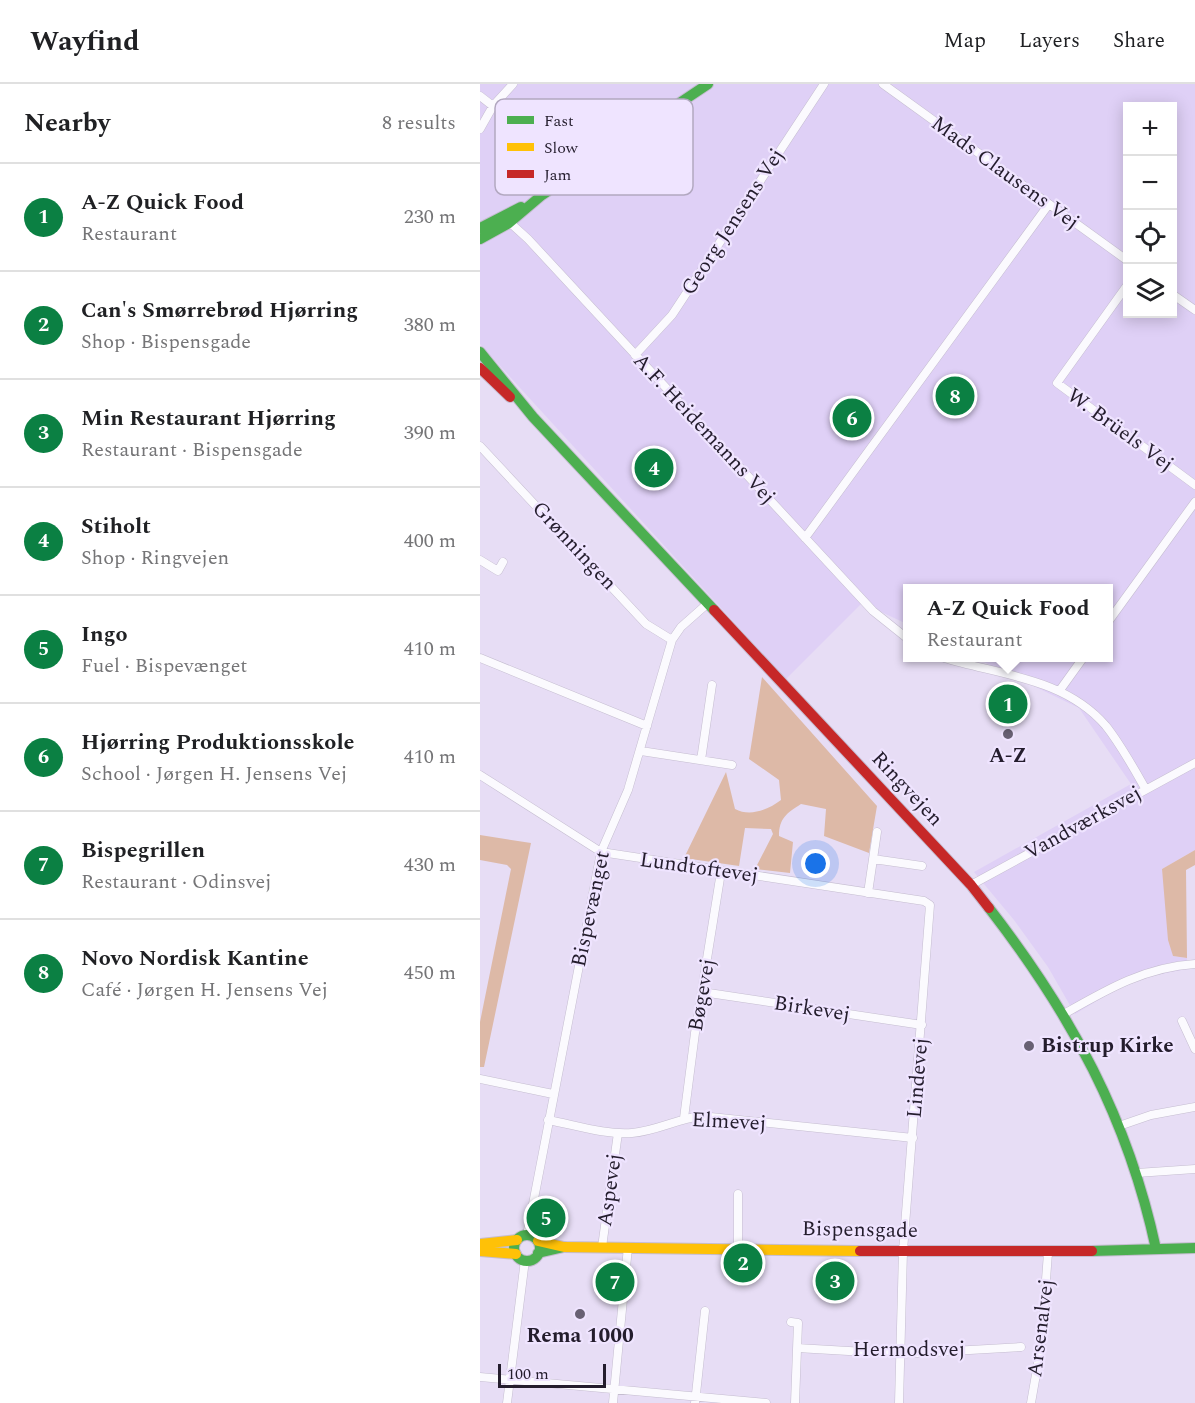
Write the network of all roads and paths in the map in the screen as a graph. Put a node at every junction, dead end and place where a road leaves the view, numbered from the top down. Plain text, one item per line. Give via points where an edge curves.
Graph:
1 (513, 84) edge
2 (708, 84) edge
3 (824, 84) edge
4 (883, 84) edge
5 (480, 96) edge
6 (499, 99) edge
7 (686, 99) edge
8 (493, 106) joint
9 (480, 129) edge
10 (542, 195) edge
11 (1049, 204) junction
12 (506, 219) junction
13 (480, 228) edge
14 (480, 239) edge
15 (1123, 257) edge
16 (1123, 291) edge
17 (1177, 297) edge
18 (1195, 310) edge
19 (480, 352) edge
20 (635, 355) junction
21 (480, 368) edge
22 (533, 417) junction
23 (480, 446) edge
24 (1195, 485) edge
25 (1195, 502) edge
26 (805, 538) junction
27 (480, 560) edge
28 (503, 562) dead end
29 (707, 604) junction
30 (1113, 615) edge
31 (903, 635) edge
32 (672, 640) junction
33 (480, 658) edge
34 (963, 662) edge
35 (1080, 662) edge
36 (712, 685) dead end
37 (1060, 690) junction
38 (647, 726) junction
39 (641, 751) junction
40 (701, 760) junction
41 (1195, 763) edge
42 (732, 765) dead end
43 (480, 776) edge
44 (1145, 788) junction
45 (877, 831) dead end
46 (601, 852) junction
47 (873, 859) junction
48 (922, 866) dead end
49 (721, 872) junction
50 (971, 885) junction
51 (867, 893) junction
52 (930, 905) joint
53 (1195, 964) edge
54 (702, 992) junction
55 (1064, 1014) junction
56 (1182, 1021) dead end
57 (922, 1025) junction
58 (1195, 1049) edge
59 (480, 1079) edge
60 (554, 1094) junction
61 (1195, 1107) edge
62 (684, 1118) junction
63 (548, 1120) junction
64 (1119, 1126) junction
65 (618, 1133) junction
66 (913, 1138) junction
67 (1195, 1169) edge
68 (1137, 1173) junction
69 (738, 1194) dead end
70 (522, 1237) junction
71 (538, 1241) junction
72 (480, 1244) edge
73 (564, 1247) junction
74 (602, 1247) junction
75 (628, 1247) junction
76 (738, 1247) junction
77 (1195, 1248) edge
78 (1156, 1249) junction
79 (480, 1251) edge
80 (903, 1251) junction
81 (538, 1253) junction
82 (1048, 1253) junction
83 (521, 1257) junction
84 (705, 1311) dead end
85 (791, 1322) dead end
86 (1021, 1347) dead end
87 (797, 1348) junction
88 (900, 1354) junction
89 (480, 1377) edge
90 (510, 1380) junction
91 (615, 1389) junction
92 (695, 1400) edge
93 (507, 1403) edge
94 (613, 1403) edge
95 (766, 1403) edge
96 (795, 1403) edge
97 (899, 1403) edge
98 (1031, 1403) edge

1 - 6 street
2 - 7 main road
3 - 20 street, Georg Jensens Vej via 672,315
4 - 11 street, Mads Clausens Vej
5 - 8 street
8 - 9 street
10 - 12 main road
11 - 15 street, Mads Clausens Vej
11 - 26 street
12 - 13 main road
12 - 14 main road
12 - 20 street, A.F. Heidemanns Vej
16 - 24 street, W. Brüels Vej via 1057,383
17 - 18 street
19 - 22 main road, Ringvejen
20 - 26 street, A.F. Heidemanns Vej
21 - 22 main road, Ringvejen
22 - 29 main road, Ringvejen
23 - 32 street, Grønningen via 646,624
25 - 30 street
26 - 31 street, A.F. Heidemanns Vej via 873,611
27 - 28 street via 498,571
29 - 32 street, Bispevænget
29 - 50 main road, Ringvejen
32 - 38 street, Bispevænget
33 - 38 street
34 - 37 street
35 - 37 street
36 - 40 street
37 - 44 street via 1104,724
38 - 39 street, Bispevænget
39 - 40 street
39 - 46 street, Bispevænget
40 - 42 street
41 - 44 street, Vandværksvej
43 - 46 street, Lundtoftevej
44 - 50 street, Vandværksvej
45 - 47 street
46 - 49 street, Lundtoftevej
46 - 60 street, Bispevænget
47 - 48 street
47 - 51 street
49 - 51 street, Lundtoftevej
49 - 54 street, Bøgevej
50 - 55 main road, Ringvejen
51 - 52 street, Lundtoftevej
52 - 57 street, Lindevej
53 - 55 street via 1135,976
54 - 57 street, Birkevej
54 - 62 street, Bøgevej
55 - 64 main road, Ringvejen
56 - 58 street
57 - 66 street, Lindevej
59 - 60 street
60 - 63 street, Bispevænget
61 - 64 street
62 - 65 street, Elmevej via 646,1131
62 - 66 street, Elmevej via 701,1116
63 - 65 street, Elmevej
63 - 70 street, Bispevænget
64 - 68 main road, Ringvejen
65 - 74 street, Aspevej
66 - 80 street, Lindevej
67 - 68 street
68 - 78 main road, Ringvejen
69 - 76 street
70 - 71 main road
70 - 72 main road
70 - 83 main road via 514,1246
71 - 73 main road, Bispensgade
71 - 81 main road
73 - 74 main road, Bispensgade
73 - 81 main road, Bispensgade
74 - 75 main road, Bispensgade
75 - 76 main road, Bispensgade
75 - 91 street
76 - 80 main road, Bispensgade
77 - 78 main road, Bispensgade
78 - 82 main road, Bispensgade
79 - 83 main road
80 - 82 main road, Bispensgade
80 - 88 street, Lindevej
81 - 83 main road via 533,1259
82 - 98 street, Arsenalvej via 1041,1346
83 - 90 street
84 - 92 street
85 - 87 street via 798,1323
86 - 88 street, Hermodsvej
87 - 88 street, Hermodsvej
87 - 96 street
88 - 97 street, Lindevej
89 - 90 street
90 - 91 street
90 - 93 street
91 - 92 street
91 - 94 street
92 - 95 street

